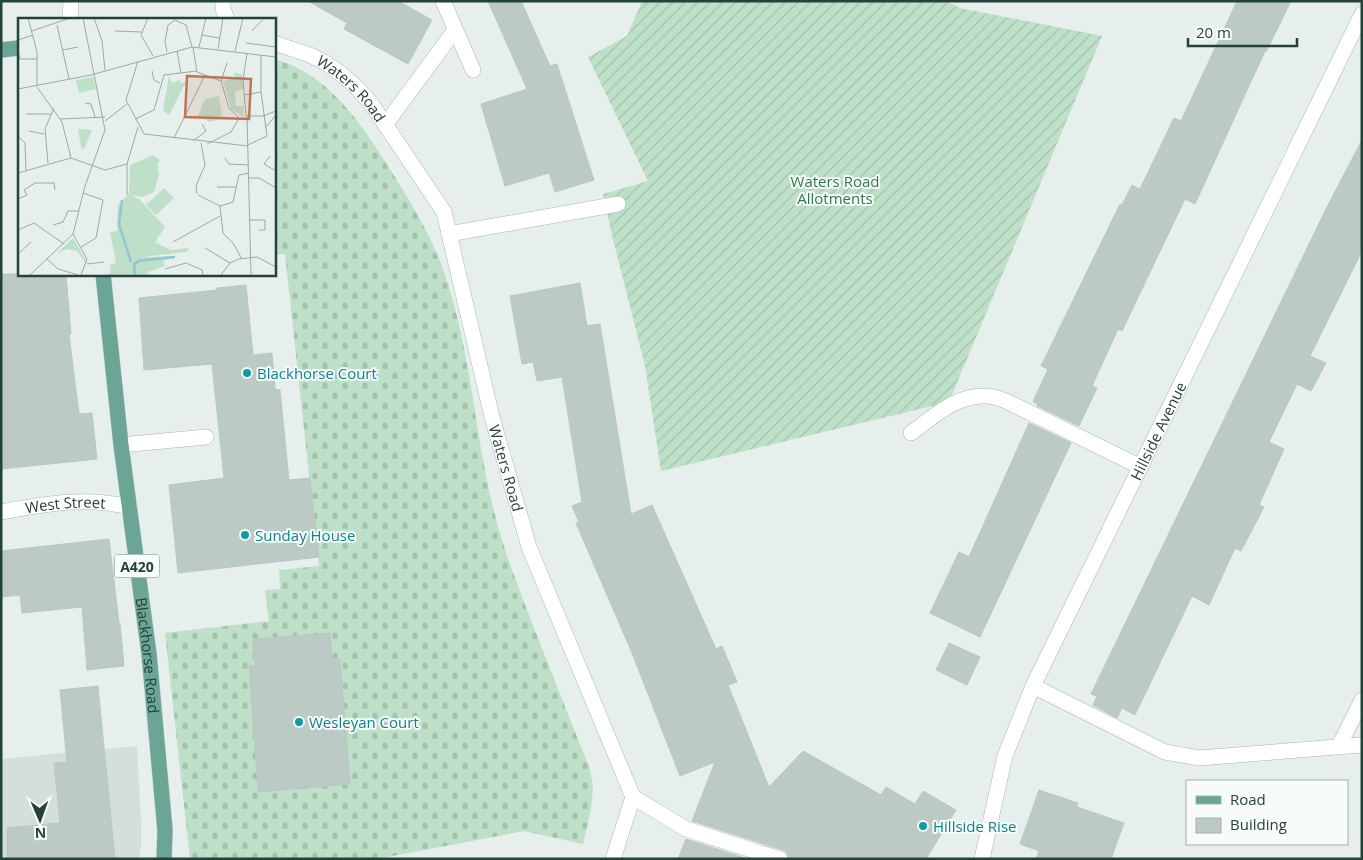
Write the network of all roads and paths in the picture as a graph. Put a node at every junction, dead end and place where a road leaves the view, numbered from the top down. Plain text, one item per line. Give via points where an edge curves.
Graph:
1 (71, 1) edge
2 (223, 1) edge
3 (443, 1) edge
4 (1362, 14) edge
5 (70, 18) edge
6 (227, 18) edge
7 (455, 30) junction
8 (275, 43) edge
9 (18, 48) edge
10 (1, 50) edge
11 (473, 70) dead end
12 (385, 125) junction
13 (618, 204) dead end
14 (449, 234) junction
15 (103, 275) edge
16 (910, 433) dead end
17 (206, 437) dead end
18 (122, 445) junction
19 (1141, 467) junction
20 (130, 507) junction
21 (1, 512) edge
22 (1034, 686) junction
23 (1362, 700) edge
24 (1362, 744) edge
25 (1339, 746) junction
26 (633, 797) junction
27 (164, 859) edge
28 (612, 859) edge
29 (780, 859) edge
30 (982, 859) edge

1 - 5 street
2 - 6 street
3 - 7 street
4 - 19 street, Hillside Avenue
7 - 11 street
7 - 12 street
8 - 12 street, Waters Road via 310,55 340,73 370,102
9 - 10 main road
12 - 14 street, Waters Road via 444,212
13 - 14 street
14 - 26 street, Waters Road via 492,417 529,547
15 - 18 main road, Blackhorse Road / A420
16 - 19 street via 956,401 971,396 988,396 1006,401
17 - 18 street
18 - 20 main road, Blackhorse Road / A420
19 - 22 street, Hillside Avenue
20 - 21 street, West Street via 85,500
20 - 27 main road, Blackhorse Road / A420 via 148,654
22 - 25 street via 1165,752 1200,758
22 - 30 street, Hillside Avenue via 1006,756
23 - 25 street
24 - 25 street
26 - 28 street
26 - 29 street via 686,829

